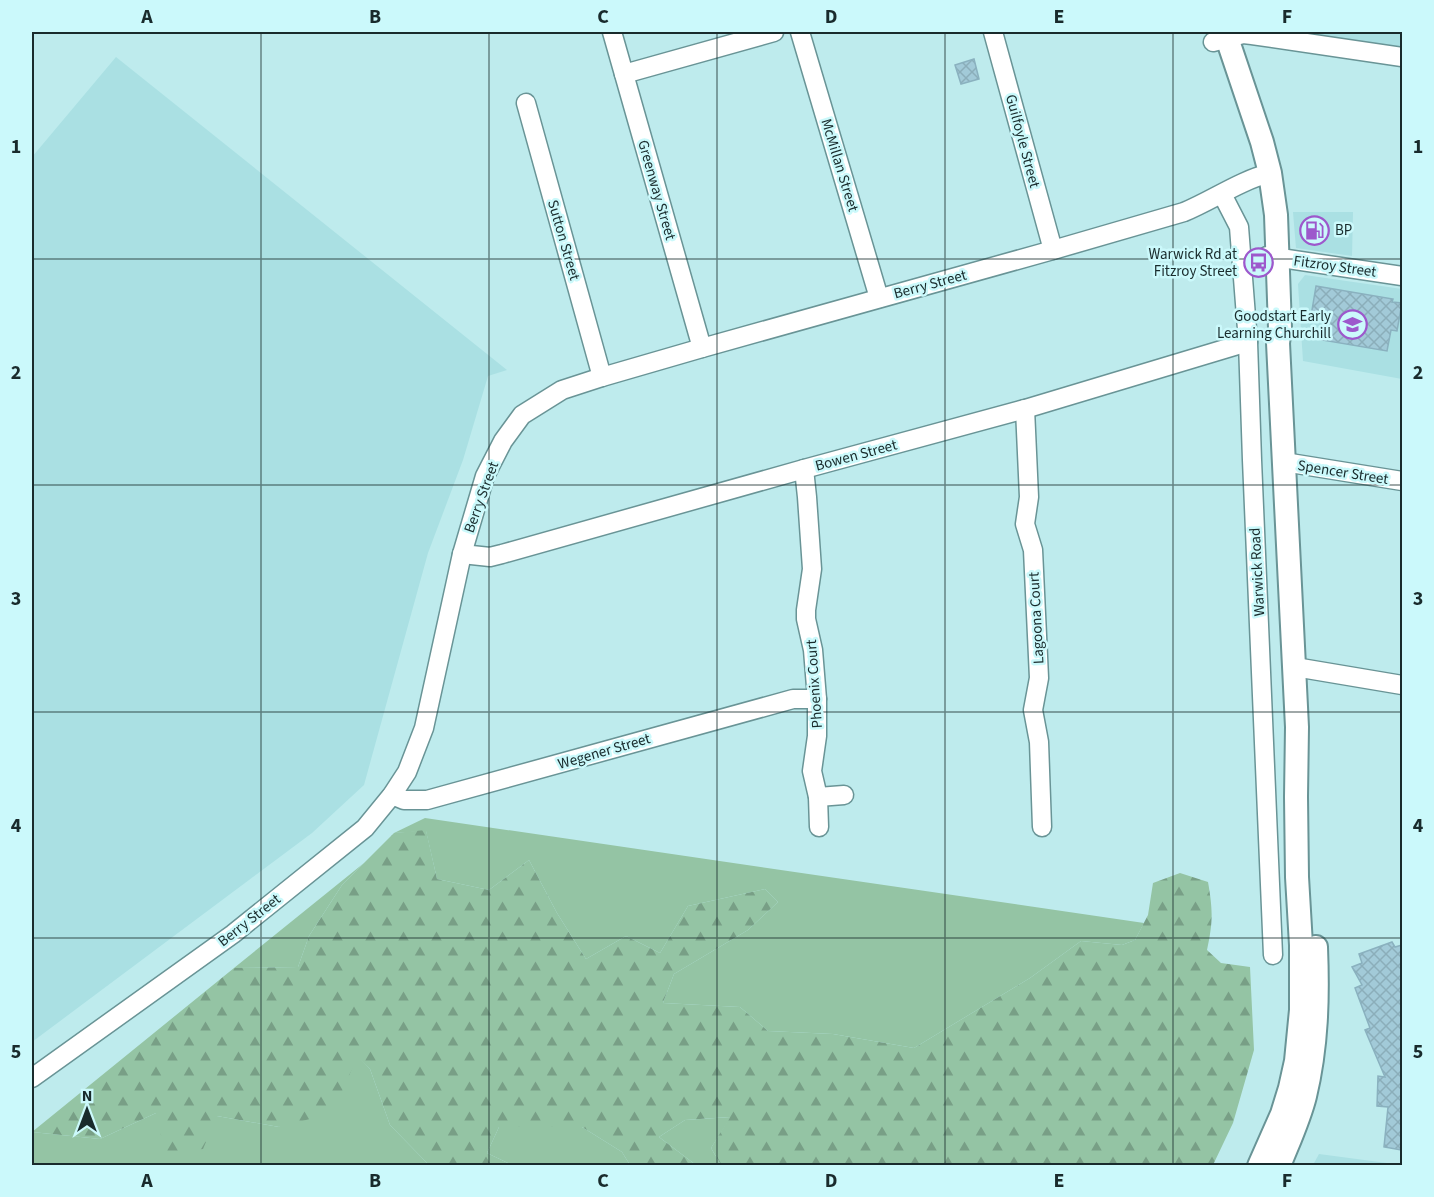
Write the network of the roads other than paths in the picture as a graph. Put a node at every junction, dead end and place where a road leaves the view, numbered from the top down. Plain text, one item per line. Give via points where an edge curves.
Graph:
1 (612, 32) edge
2 (774, 32) edge
3 (800, 32) edge
4 (993, 32) edge
5 (1219, 36) edge
6 (1402, 57) edge
7 (624, 74) junction
8 (526, 103) dead end
9 (1263, 175) junction
10 (1222, 194) junction
11 (1053, 250) junction
12 (1273, 257) junction
13 (1402, 276) edge
14 (879, 298) junction
15 (1248, 342) junction
16 (702, 348) junction
17 (603, 377) junction
18 (1026, 409) junction
19 (1284, 462) junction
20 (804, 469) junction
21 (1402, 481) edge
22 (462, 554) junction
23 (1294, 668) junction
24 (1402, 685) edge
25 (817, 699) junction
26 (1297, 727) junction
27 (392, 795) junction
28 (844, 795) dead end
29 (818, 797) junction
30 (819, 827) dead end
31 (1042, 827) dead end
32 (1273, 955) dead end
33 (32, 1078) edge
34 (1259, 1166) edge
35 (1279, 1166) edge

1 - 7 street, Greenway Street
2 - 7 street
3 - 14 street, McMillan Street
4 - 11 street, Guilfoyle Street
5 - 6 street via 1252,35
5 - 9 main road via 1236,87 1262,142
7 - 16 street, Greenway Street
8 - 17 street, Sutton Street
9 - 10 street, Berry Street
9 - 12 main road via 1276,215
10 - 11 street, Berry Street via 1184,212
10 - 15 street, Warwick Road via 1239,227
11 - 14 street, Berry Street
12 - 13 street, Fitzroy Street
12 - 19 main road via 1273,331 1278,343
14 - 16 street, Berry Street
15 - 18 street, Bowen Street
15 - 32 street, Warwick Road
16 - 17 street, Berry Street
17 - 22 street, Berry Street via 562,390 522,416 503,441 485,476
18 - 20 street, Bowen Street
18 - 31 street, Lagoona Court via 1029,497 1025,524 1033,550 1040,678 1033,710 1039,742
19 - 21 street, Spencer Street
19 - 23 main road
20 - 22 street, Bowen Street via 490,557
20 - 25 street, Phoenix Court via 812,569 806,619
22 - 27 street, Berry Street via 424,728 407,772
23 - 24 street
23 - 26 main road
25 - 27 street, Wegener Street via 793,699 427,800 404,800
25 - 29 street, Phoenix Court via 812,771
26 - 34 main road via 1300,1035 1282,1114
26 - 35 main road via 1316,947 1317,1024 1305,1098
27 - 33 street, Berry Street via 365,828 233,934
28 - 29 street
29 - 30 street, Phoenix Court

